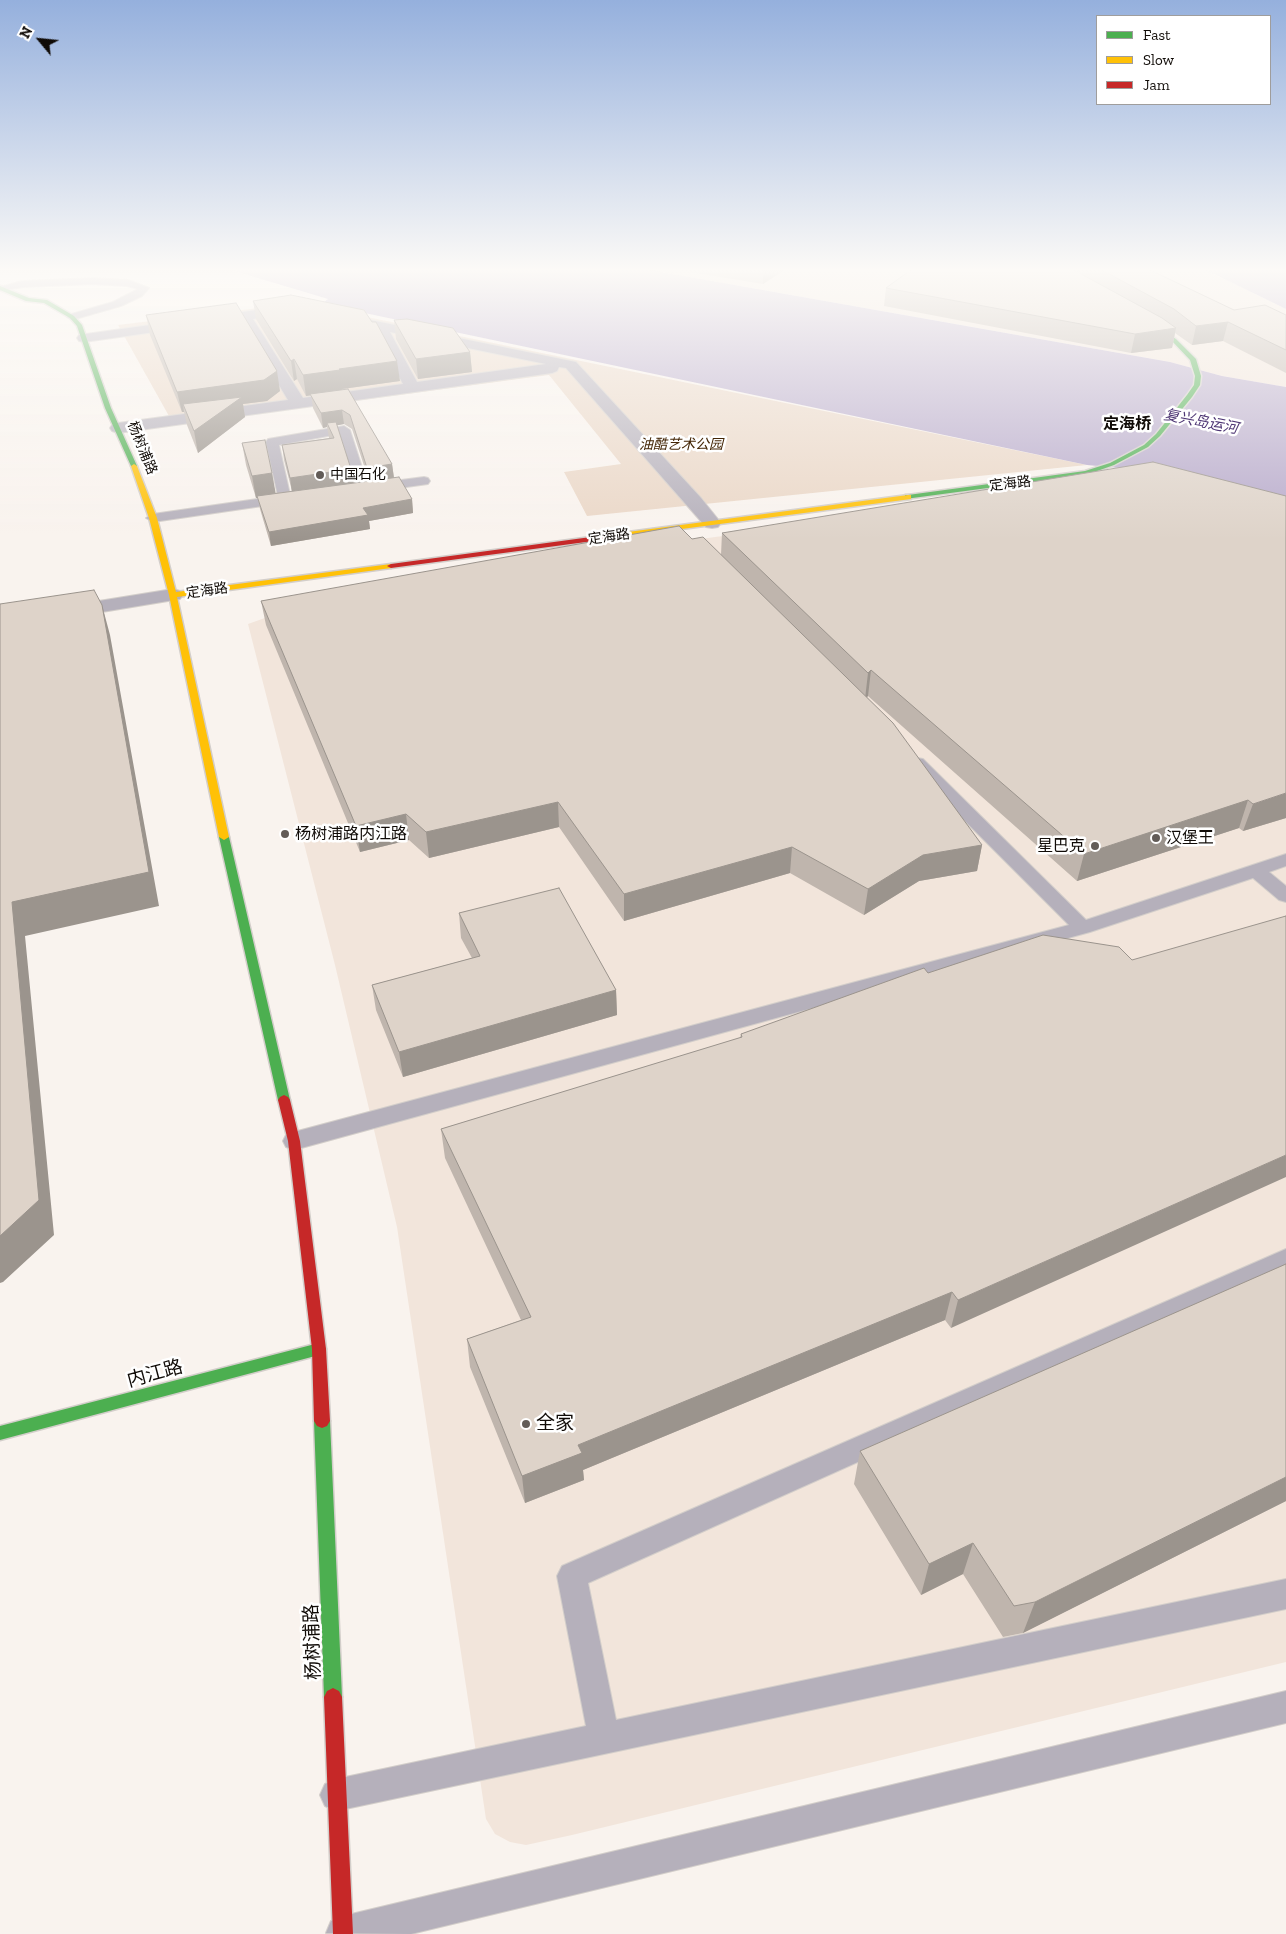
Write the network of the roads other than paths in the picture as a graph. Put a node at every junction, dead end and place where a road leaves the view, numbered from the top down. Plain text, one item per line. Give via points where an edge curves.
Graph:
1 (91, 359) edge
2 (271, 359) edge
3 (397, 359) edge
4 (543, 359) edge
5 (1193, 359) edge
6 (571, 365) junction
7 (412, 387) junction
8 (298, 403) junction
9 (118, 428) junction
10 (424, 481) dead end
11 (153, 518) junction
12 (712, 523) junction
13 (680, 527) junction
14 (697, 544) edge
15 (173, 595) junction
16 (0, 623) edge
17 (907, 753) edge
18 (1286, 860) edge
19 (1255, 870) junction
20 (1286, 896) edge
21 (1083, 928) junction
22 (294, 1141) junction
23 (1286, 1259) edge
24 (318, 1349) junction
25 (0, 1433) edge
26 (1286, 1594) edge
27 (1286, 1707) edge
28 (604, 1738) junction
29 (336, 1795) junction
30 (343, 1933) edge

1 - 9 main road, 杨树浦路
2 - 8 street
3 - 7 street
4 - 6 street
5 - 12 main road, 定海路 via 1197,385 1158,435 1132,455 1086,473
6 - 7 street
6 - 12 street
7 - 8 street
8 - 9 street
9 - 11 main road, 杨树浦路
10 - 11 lane via 358,490 344,430 272,442 290,498
11 - 15 main road, 杨树浦路
12 - 13 main road, 定海路
13 - 14 lane
13 - 15 main road, 定海路
15 - 16 street, 定海路
15 - 22 main road, 杨树浦路 via 227,854
17 - 21 lane
18 - 19 lane
19 - 20 lane
19 - 21 lane
21 - 22 lane
22 - 24 main road, 杨树浦路
23 - 28 lane via 572,1576
24 - 25 main road, 内江路
24 - 29 main road, 杨树浦路
26 - 28 lane
27 - 30 lane
28 - 29 lane
29 - 30 main road, 杨树浦路

